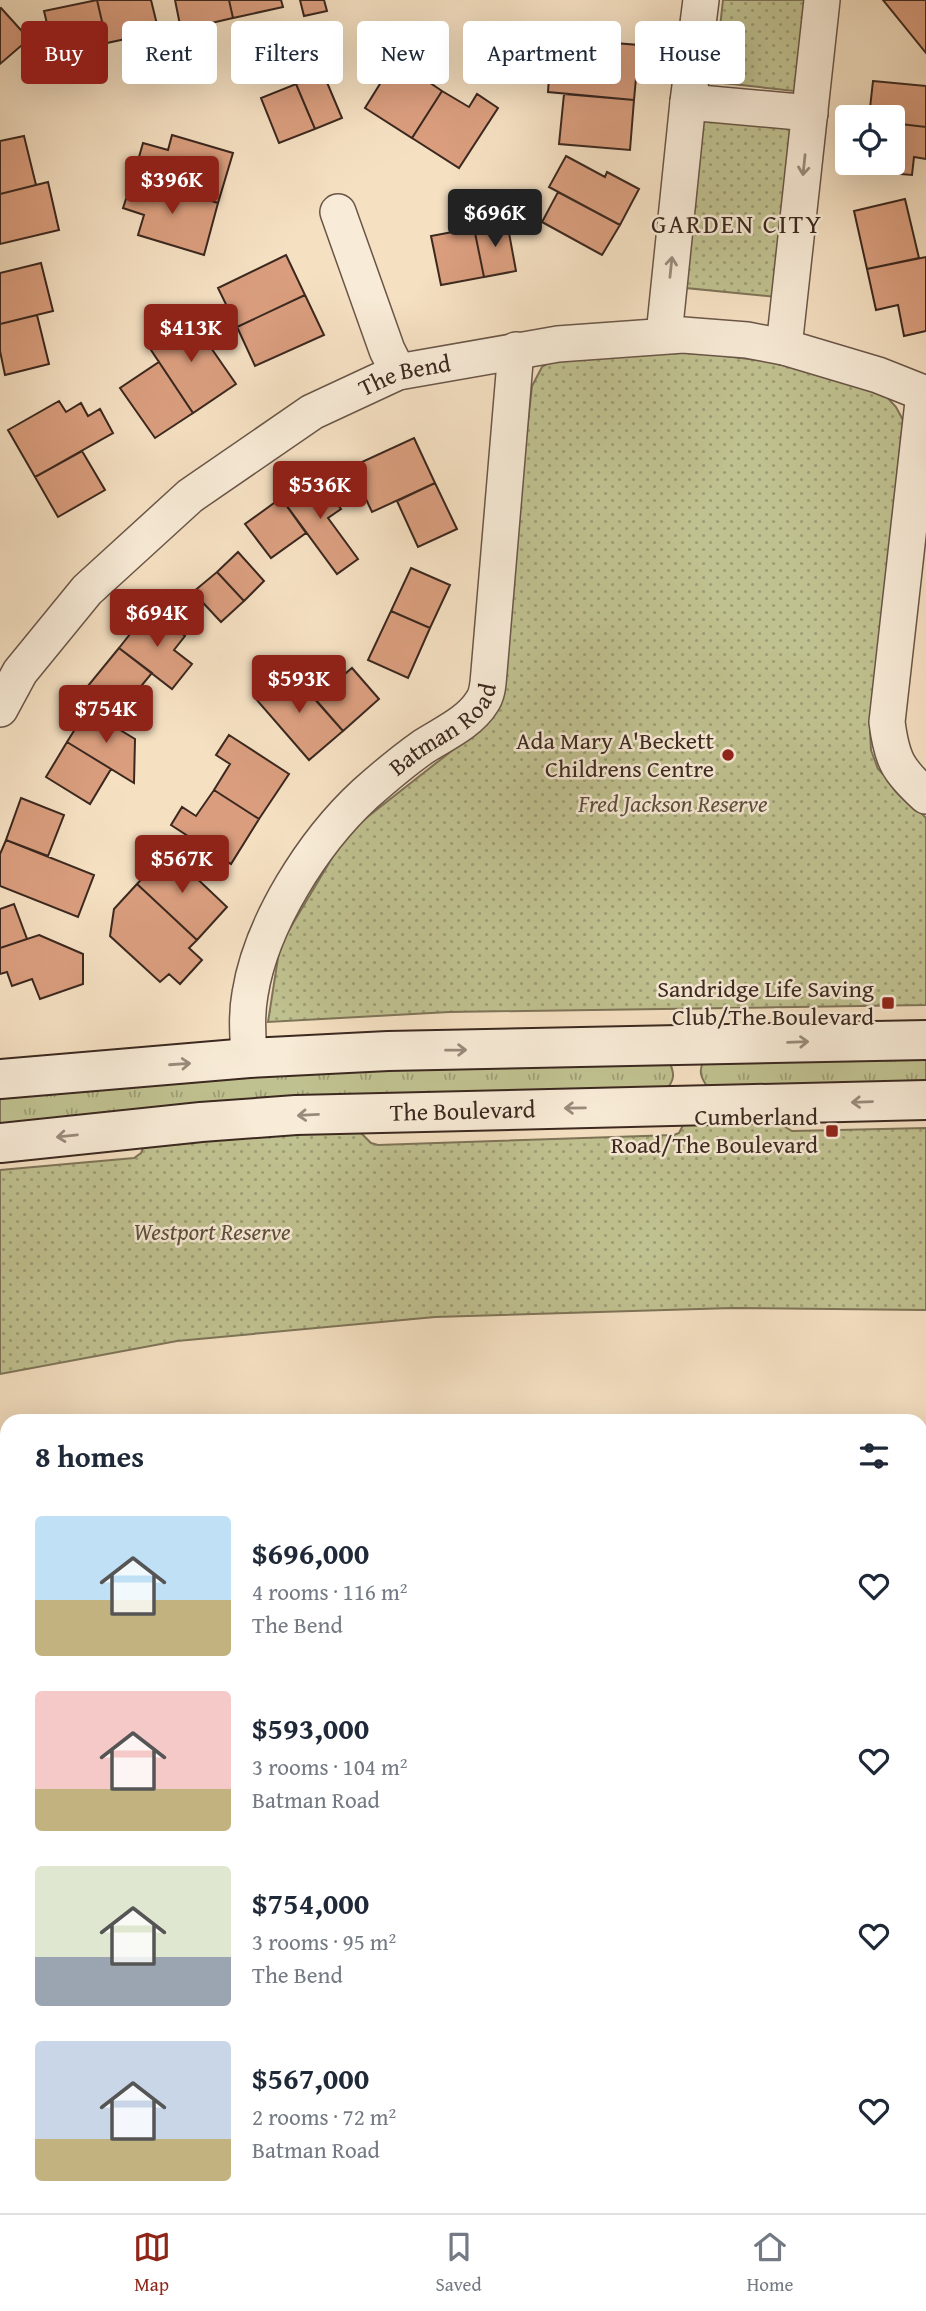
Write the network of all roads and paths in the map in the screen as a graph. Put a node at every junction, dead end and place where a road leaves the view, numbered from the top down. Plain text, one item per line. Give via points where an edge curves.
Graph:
1 (701, 0) edge
2 (822, 0) edge
3 (688, 102) junction
4 (810, 113) junction
5 (338, 212) dead end
6 (664, 335) junction
7 (784, 347) junction
8 (516, 350) junction
9 (398, 372) junction
10 (925, 393) edge
11 (10, 663) edge
12 (0, 709) edge
13 (926, 796) edge
14 (926, 1040) edge
15 (684, 1045) junction
16 (249, 1058) junction
17 (0, 1079) edge
18 (926, 1100) edge
19 (686, 1105) junction
20 (0, 1143) edge

1 - 3 street
2 - 4 street
3 - 4 street
6 -> 3 street
4 -> 7 street
5 - 9 street
6 - 7 street, The Bend
6 - 8 street, The Bend
7 - 10 street, The Bend
8 - 9 street, The Bend
8 - 16 street, Batman Road via 484,700 365,795 305,866 274,923 256,970 248,1013
9 - 11 street, The Bend via 312,412 190,496
10 - 13 street via 887,722 891,748 904,776
11 - 12 street, The Bend
15 -> 14 street
16 -> 15 street
15 - 19 street
17 -> 16 street
18 -> 19 street, The Boulevard
19 -> 20 street, The Boulevard via 296,1115

